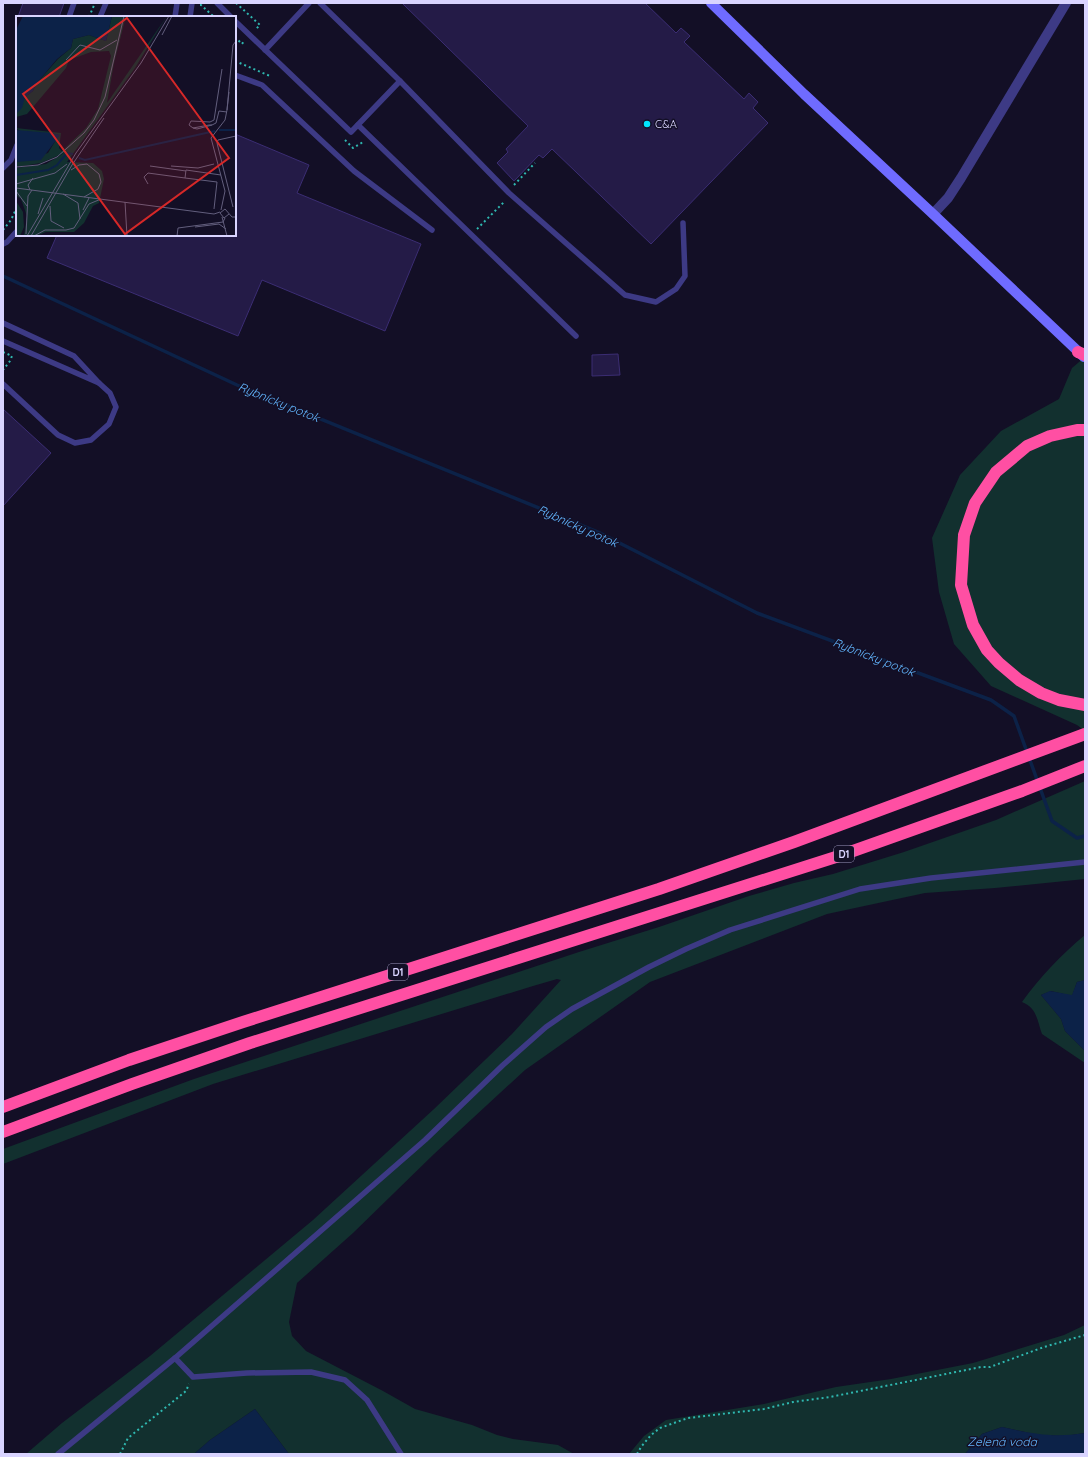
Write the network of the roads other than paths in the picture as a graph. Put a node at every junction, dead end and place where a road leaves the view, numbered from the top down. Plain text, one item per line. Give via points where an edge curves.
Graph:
1 (74, 3) edge
2 (106, 3) edge
3 (177, 3) edge
4 (192, 3) edge
5 (217, 3) edge
6 (309, 3) edge
7 (320, 3) edge
8 (710, 3) edge
9 (1066, 3) edge
10 (68, 16) edge
11 (100, 16) edge
12 (175, 16) edge
13 (190, 16) edge
14 (230, 16) edge
15 (236, 22) edge
16 (265, 50) junction
17 (236, 75) edge
18 (400, 81) junction
19 (358, 125) junction
20 (16, 148) edge
21 (3, 168) edge
22 (933, 214) junction
23 (683, 223) dead end
24 (432, 230) dead end
25 (16, 232) edge
26 (3, 244) edge
27 (3, 323) edge
28 (576, 336) dead end
29 (3, 341) edge
30 (1083, 355) edge
31 (99, 383) junction
32 (3, 384) edge
33 (1085, 430) edge
34 (1085, 704) edge
35 (1085, 734) edge
36 (1085, 766) edge
37 (1085, 862) edge
38 (3, 1107) edge
39 (3, 1132) edge
40 (175, 1358) junction
41 (58, 1454) edge
42 (401, 1454) edge

1 - 10 lane
2 - 11 lane
3 - 12 lane
4 - 13 lane
5 - 14 lane
6 - 16 lane
7 - 18 lane
8 - 22 main road
9 - 22 street via 961,178 948,198
15 - 16 lane
16 - 19 lane via 351,132
17 - 24 lane via 262,86 354,171
18 - 19 lane
18 - 23 lane via 509,193 625,295 656,302 676,289 685,276
19 - 28 lane
20 - 21 lane via 11,160
22 - 30 main road
25 - 26 lane
27 - 31 lane via 74,356
29 - 31 lane
31 - 32 lane via 110,392 116,407 109,424 91,440 75,444 58,436
33 - 34 highway via 1050,436 1027,446 996,472 975,503 964,535 961,585 973,625 987,650 1002,666 1040,693 1059,700
35 - 38 highway, D1 via 659,889 243,1022 129,1060
36 - 39 highway, D1 via 839,856 250,1043
37 - 40 lane via 860,888 730,930 649,967 572,1009 546,1028 503,1065 425,1140
40 - 41 lane
40 - 42 lane via 193,1377 311,1372 345,1380 367,1400

